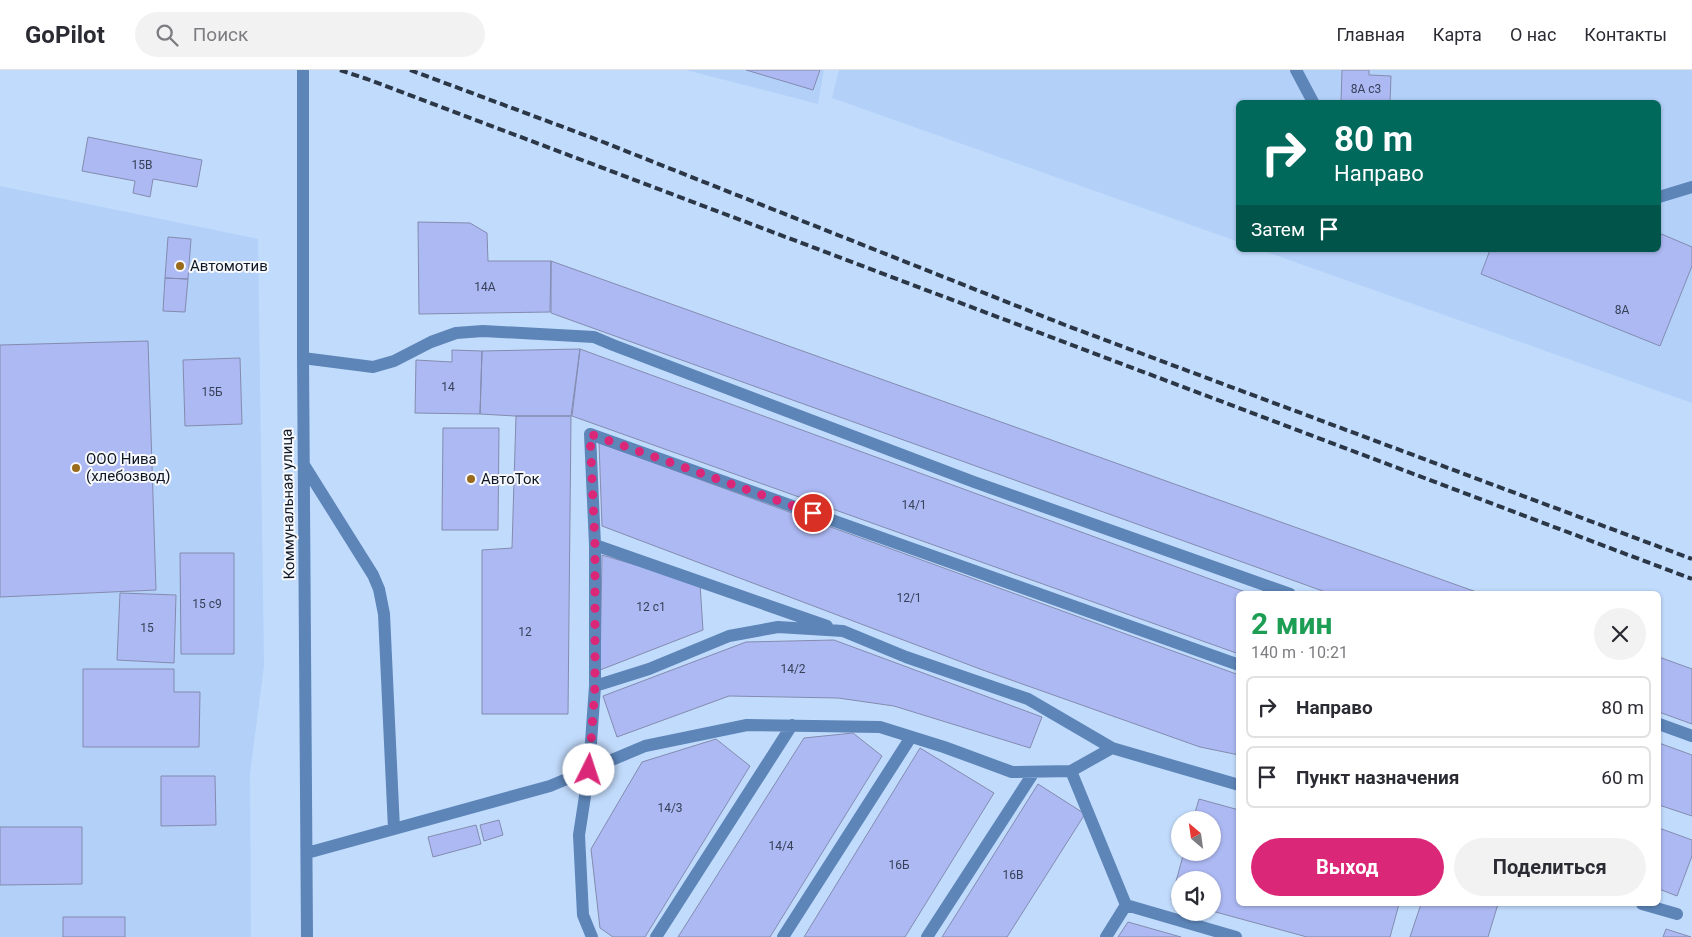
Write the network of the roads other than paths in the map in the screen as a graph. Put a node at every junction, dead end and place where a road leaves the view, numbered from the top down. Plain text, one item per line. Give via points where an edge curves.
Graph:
1 (303, 70) edge
2 (1296, 70) edge
3 (1312, 100) edge
4 (1692, 187) edge
5 (1661, 196) edge
6 (303, 358) junction
7 (304, 465) junction
8 (595, 545) junction
9 (1282, 591) edge
10 (843, 631) junction
11 (1236, 664) edge
12 (595, 686) junction
13 (792, 725) junction
14 (1661, 725) edge
15 (1692, 736) edge
16 (911, 737) junction
17 (1112, 748) junction
18 (589, 770) junction
19 (1071, 771) junction
20 (1034, 772) junction
21 (1236, 784) edge
22 (394, 829) junction
23 (307, 854) junction
24 (1126, 905) junction
25 (1649, 906) edge
26 (1677, 914) dead end
27 (307, 937) edge
28 (592, 937) edge
29 (656, 937) edge
30 (783, 937) edge
31 (927, 937) edge
32 (1106, 937) edge
33 (1236, 937) edge

1 - 6 street, Коммунальная улица
2 - 3 street
4 - 5 street
6 - 7 street, Коммунальная улица
6 - 9 street via 373,367 456,333 483,331 594,337 974,482
7 - 22 street via 380,588
7 - 23 street, Коммунальная улица
8 - 10 street
8 - 11 street via 590,434
8 - 12 street
10 - 12 street via 778,626 729,636 649,669
10 - 17 street via 1028,699
12 - 18 street
13 - 16 street via 880,727
13 - 18 street via 747,725 645,746
13 - 29 street
14 - 15 street
16 - 20 street via 1012,772
16 - 30 street
17 - 19 street
17 - 21 street
18 - 22 street via 550,786
18 - 28 street via 579,835 583,915
19 - 20 street
19 - 24 street
20 - 31 street
22 - 23 street
23 - 27 street, Коммунальная улица
24 - 32 street
24 - 33 street
25 - 26 street

